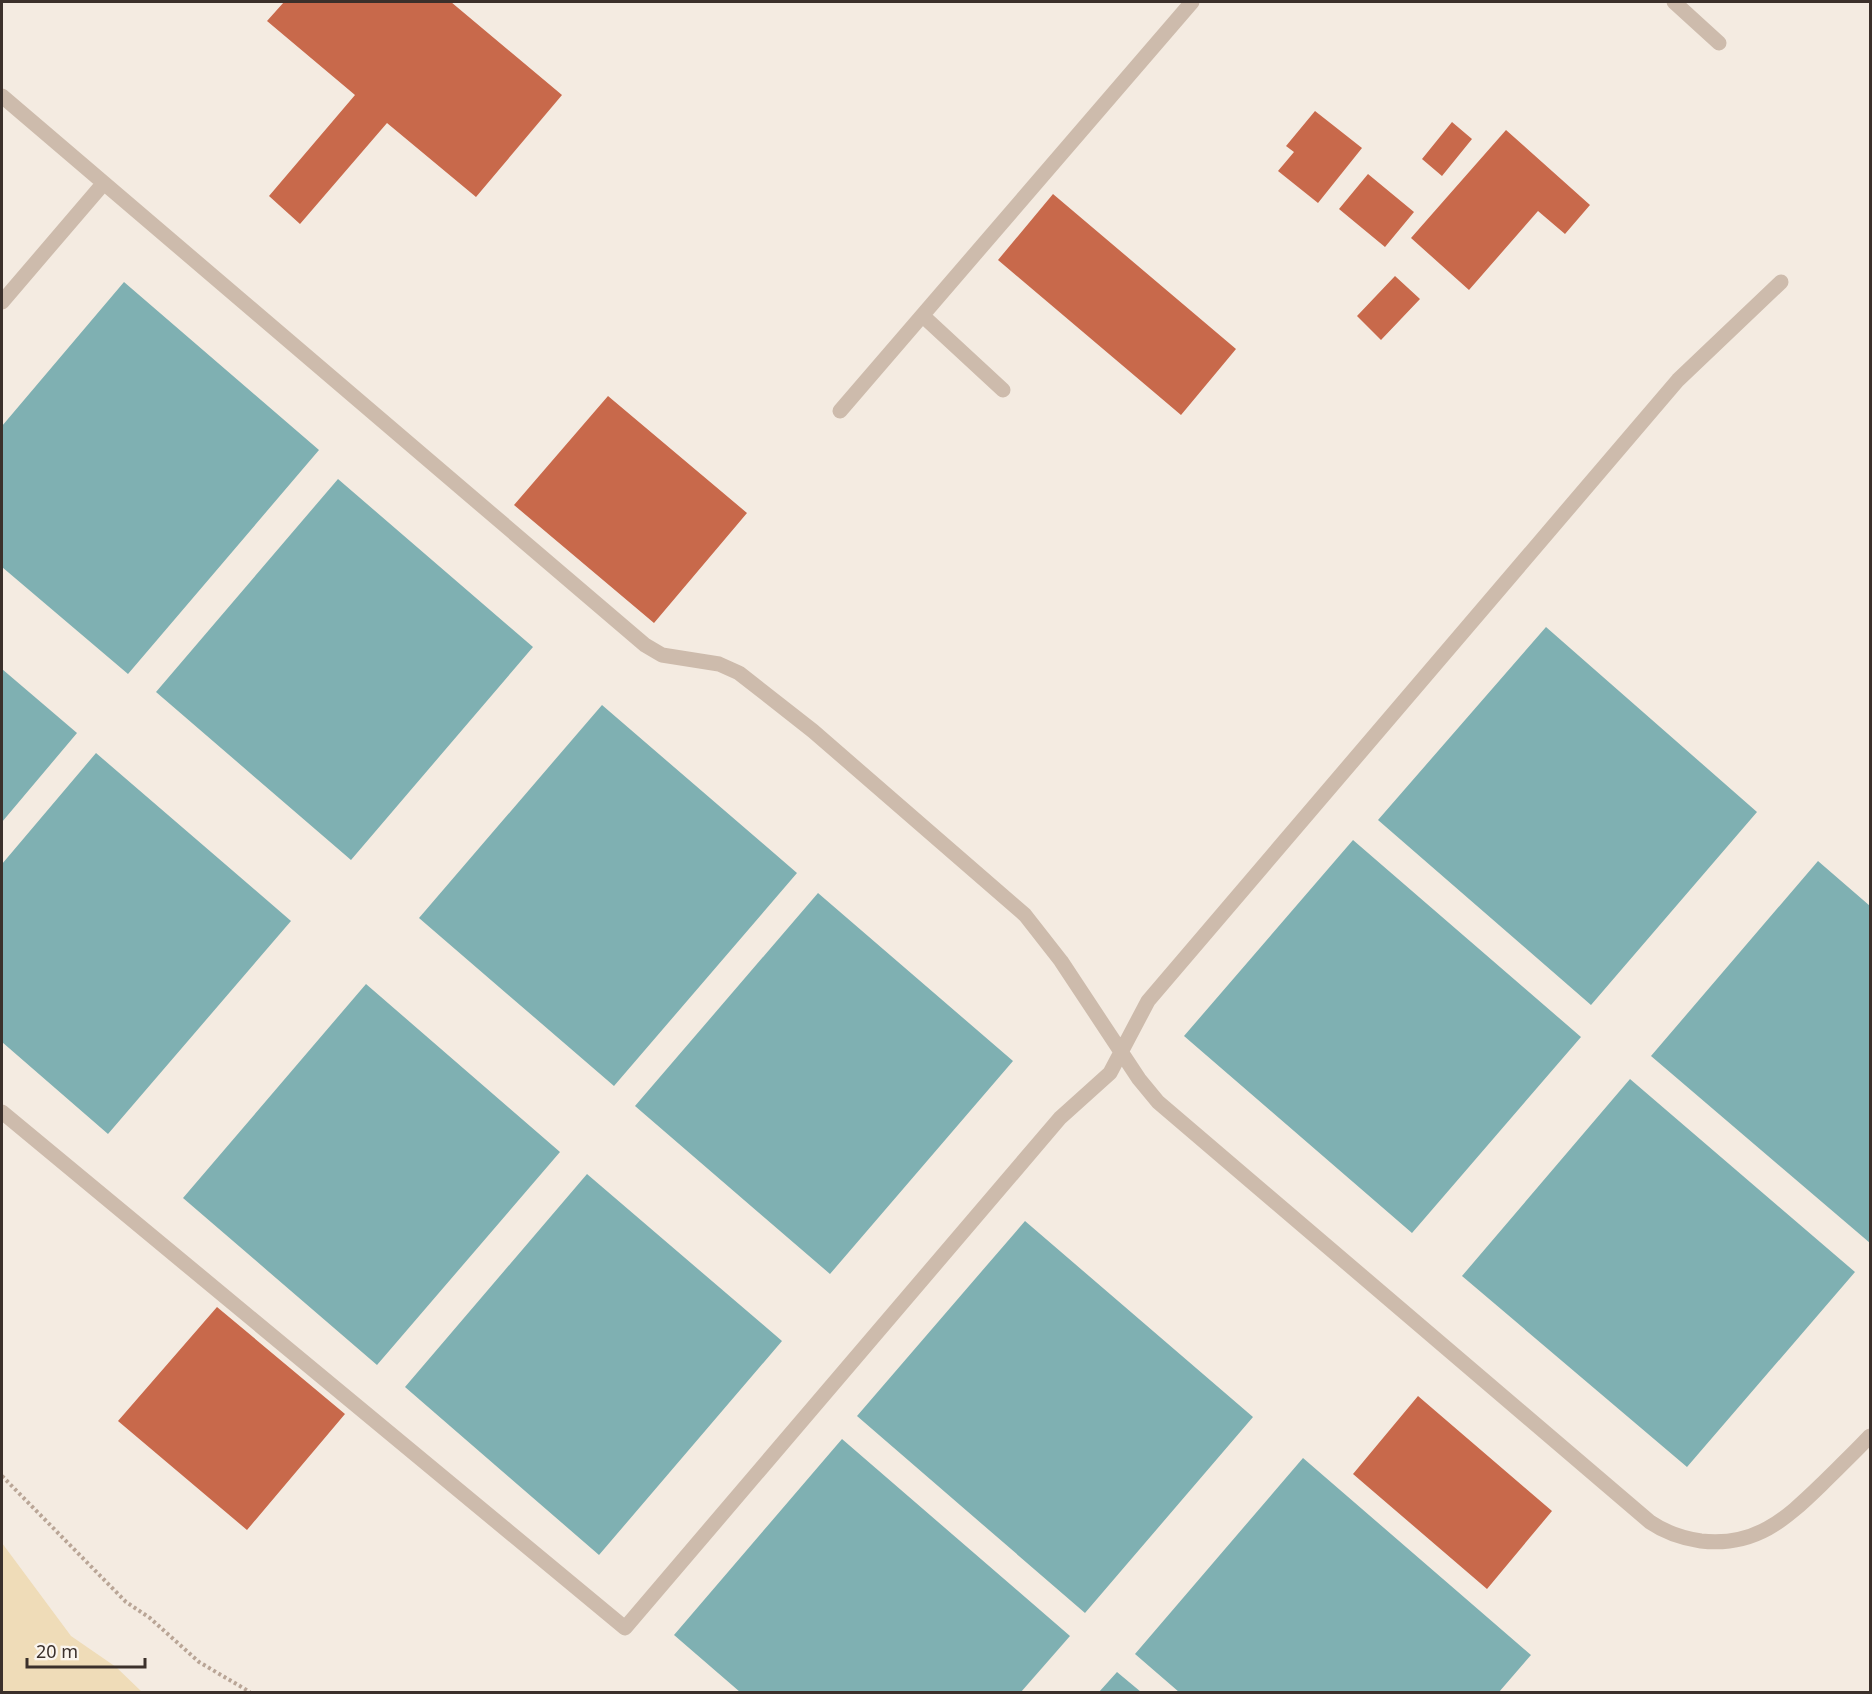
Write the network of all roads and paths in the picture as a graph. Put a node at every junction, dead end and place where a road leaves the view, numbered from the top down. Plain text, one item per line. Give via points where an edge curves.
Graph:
1 (1192, 2) edge
2 (1674, 2) edge
3 (1719, 43) dead end
4 (2, 96) edge
5 (103, 184) junction
6 (1781, 282) dead end
7 (2, 302) edge
8 (922, 315) junction
9 (1003, 390) dead end
10 (840, 411) dead end
11 (1122, 1052) junction
12 (2, 1112) edge
13 (1870, 1436) edge
14 (2, 1476) edge
15 (250, 1692) edge

1 - 8 street
2 - 3 street
4 - 5 street
5 - 7 street
5 - 11 street via 645,645 663,655 719,664 739,673 813,731 1025,915
6 - 11 street via 1678,380 1148,1001
8 - 9 street
8 - 10 street
11 - 12 street via 1110,1073 1060,1118 625,1628
11 - 13 street via 1158,1102 1664,1531 1685,1539 1712,1542 1762,1533 1802,1504
14 - 15 path via 126,1602 199,1662

